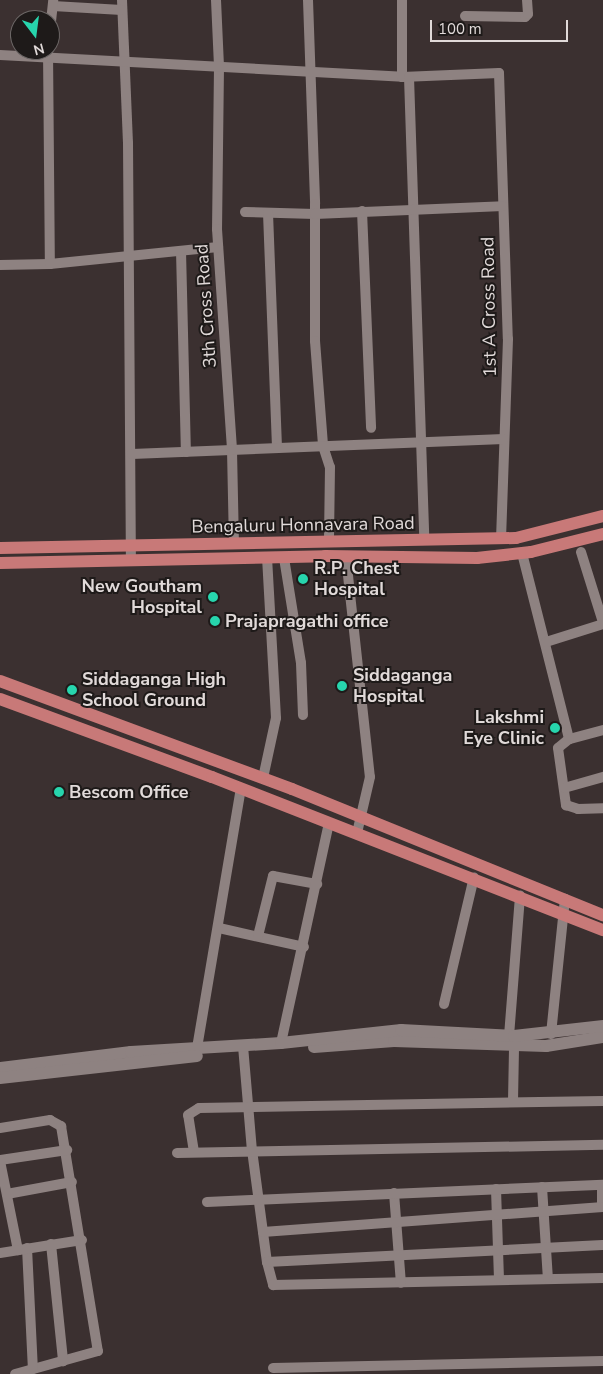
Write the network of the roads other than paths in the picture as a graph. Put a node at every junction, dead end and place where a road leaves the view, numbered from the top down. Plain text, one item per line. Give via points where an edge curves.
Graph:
1 (216, 0) edge
2 (308, 0) edge
3 (402, 0) edge
4 (527, 0) edge
5 (53, 3) edge
6 (122, 5) edge
7 (465, 16) dead end
8 (60, 55) edge
9 (48, 60) edge
10 (123, 63) junction
11 (219, 67) junction
12 (308, 72) junction
13 (405, 77) junction
14 (503, 206) junction
15 (413, 208) junction
16 (362, 211) junction
17 (244, 212) dead end
18 (268, 213) junction
19 (315, 214) junction
20 (218, 247) junction
21 (181, 251) junction
22 (129, 258) junction
23 (50, 264) junction
24 (0, 265) edge
25 (370, 428) dead end
26 (504, 440) junction
27 (421, 443) junction
28 (323, 446) junction
29 (277, 448) junction
30 (232, 450) junction
31 (186, 452) junction
32 (132, 454) junction
33 (603, 516) edge
34 (603, 534) edge
35 (501, 539) junction
36 (424, 540) junction
37 (329, 542) junction
38 (234, 543) junction
39 (131, 545) junction
40 (0, 548) edge
41 (581, 552) dead end
42 (522, 553) junction
43 (346, 557) junction
44 (284, 558) junction
45 (131, 559) junction
46 (267, 559) junction
47 (0, 562) edge
48 (603, 623) edge
49 (546, 642) junction
50 (0, 681) edge
51 (0, 699) edge
52 (303, 715) dead end
53 (603, 730) edge
54 (569, 739) junction
55 (603, 777) edge
56 (263, 778) junction
57 (564, 788) junction
58 (241, 789) junction
59 (603, 808) edge
60 (361, 817) junction
61 (330, 823) junction
62 (357, 833) junction
63 (474, 877) junction
64 (317, 884) junction
65 (520, 895) junction
66 (565, 900) junction
67 (562, 914) junction
68 (603, 915) edge
69 (219, 928) junction
70 (603, 930) edge
71 (258, 936) junction
72 (304, 947) junction
73 (444, 1004) dead end
74 (603, 1026) edge
75 (551, 1034) junction
76 (603, 1037) edge
77 (512, 1041) junction
78 (281, 1043) junction
79 (197, 1048) junction
80 (243, 1049) junction
81 (0, 1068) edge
82 (0, 1078) edge
83 (603, 1101) edge
84 (513, 1102) junction
85 (248, 1106) junction
86 (0, 1128) edge
87 (603, 1145) edge
88 (66, 1150) junction
89 (252, 1150) junction
90 (194, 1152) junction
91 (176, 1153) dead end
92 (0, 1160) edge
93 (72, 1182) junction
94 (602, 1185) edge
95 (542, 1187) junction
96 (496, 1189) junction
97 (394, 1193) junction
98 (7, 1194) junction
99 (259, 1199) junction
100 (207, 1202) dead end
101 (603, 1207) edge
102 (544, 1212) junction
103 (497, 1216) junction
104 (395, 1224) junction
105 (263, 1232) junction
106 (82, 1240) junction
107 (51, 1244) junction
108 (603, 1245) edge
109 (546, 1247) junction
110 (22, 1249) junction
111 (498, 1249) junction
112 (0, 1252) edge
113 (400, 1255) junction
114 (267, 1262) junction
115 (603, 1278) edge
116 (548, 1279) junction
117 (499, 1280) junction
118 (401, 1283) junction
119 (603, 1360) edge
120 (63, 1361) junction
121 (273, 1368) dead end
122 (33, 1369) junction
123 (15, 1374) edge

1 - 11 street, 3th Cross Road
2 - 12 street
3 - 13 street
4 - 7 street via 528,14 525,17
5 - 6 street
6 - 10 street
8 - 10 street
9 - 23 street
10 - 11 street
10 - 22 street via 128,143
11 - 12 street
11 - 20 street, 3th Cross Road
12 - 13 street
12 - 19 street
13 - 14 street, 1st A Cross Road via 499,74
13 - 15 street
14 - 15 street
14 - 26 street, 1st A Cross Road via 508,339
15 - 16 street
15 - 27 street
16 - 19 street
16 - 25 street
17 - 18 street
18 - 19 street
18 - 29 street
19 - 28 street via 315,341
20 - 21 street
20 - 30 street, 3th Cross Road
21 - 22 street
21 - 31 street
22 - 23 street
22 - 32 street
23 - 24 street
26 - 27 street
26 - 35 street, 1st A Cross Road
27 - 28 street
27 - 36 street
28 - 29 street
28 - 37 street via 330,467
29 - 30 street
30 - 31 street
30 - 38 street, 3th Cross Road
31 - 32 street
32 - 39 street
33 - 35 main road, Bengaluru Honnavara Road via 536,535
34 - 42 main road, Bengaluru Honnavara Road
35 - 36 main road, Bengaluru Honnavara Road
36 - 37 main road, Bengaluru Honnavara Road
37 - 38 main road, Bengaluru Honnavara Road
38 - 39 main road, Bengaluru Honnavara Road
39 - 40 main road, Bengaluru Honnavara Road
39 - 45 street
41 - 48 street
42 - 43 main road, Bengaluru Honnavara Road via 477,558
42 - 49 street
43 - 44 main road, Bengaluru Honnavara Road
43 - 60 street via 370,778
44 - 46 main road, Bengaluru Honnavara Road
44 - 52 street via 303,678
45 - 46 main road, Bengaluru Honnavara Road
45 - 47 main road, Bengaluru Honnavara Road
46 - 56 street via 276,718
48 - 49 street
49 - 54 street
50 - 56 main road
51 - 58 main road
53 - 54 street
54 - 57 street via 558,748
55 - 57 street
56 - 60 main road
57 - 59 street via 566,805 578,809
58 - 61 main road
58 - 69 street
60 - 62 street
60 - 66 main road
61 - 62 main road
61 - 64 street
62 - 63 main road
63 - 65 main road
63 - 73 street
64 - 71 street via 273,876
64 - 72 street
65 - 67 main road
65 - 77 street
66 - 67 street
66 - 68 main road
67 - 70 main road
67 - 75 street
69 - 71 street
69 - 79 street
71 - 72 street
72 - 78 street
74 - 75 main road
75 - 77 main road
76 - 77 main road via 546,1046
77 - 78 main road via 401,1030
77 - 80 main road via 394,1041
77 - 84 street
78 - 80 main road
79 - 80 main road
79 - 81 main road via 111,1054
80 - 82 main road
80 - 85 street
83 - 84 street
84 - 85 street
85 - 89 street
85 - 90 street via 192,1110 188,1115
86 - 88 street via 57,1121
87 - 89 street
88 - 92 street
88 - 93 street
89 - 90 street
89 - 99 street
90 - 91 street
92 - 98 street
93 - 98 street
93 - 106 street
94 - 95 street
94 - 101 street
95 - 96 street
95 - 102 street
96 - 97 street
96 - 103 street
97 - 99 street
97 - 104 street
98 - 110 street
99 - 100 street
99 - 105 street
101 - 102 street
102 - 103 street
102 - 109 street
103 - 104 street
103 - 111 street
104 - 105 street
104 - 113 street
105 - 114 street
106 - 107 street
106 - 120 street via 98,1351
107 - 110 street
107 - 120 street
108 - 109 street
109 - 111 street
109 - 116 street
110 - 112 street
110 - 122 street
111 - 113 street
111 - 117 street
113 - 114 street
113 - 118 street
114 - 118 street via 270,1280 279,1286
115 - 116 street
116 - 117 street
117 - 118 street
119 - 121 street
120 - 122 street
122 - 123 street

